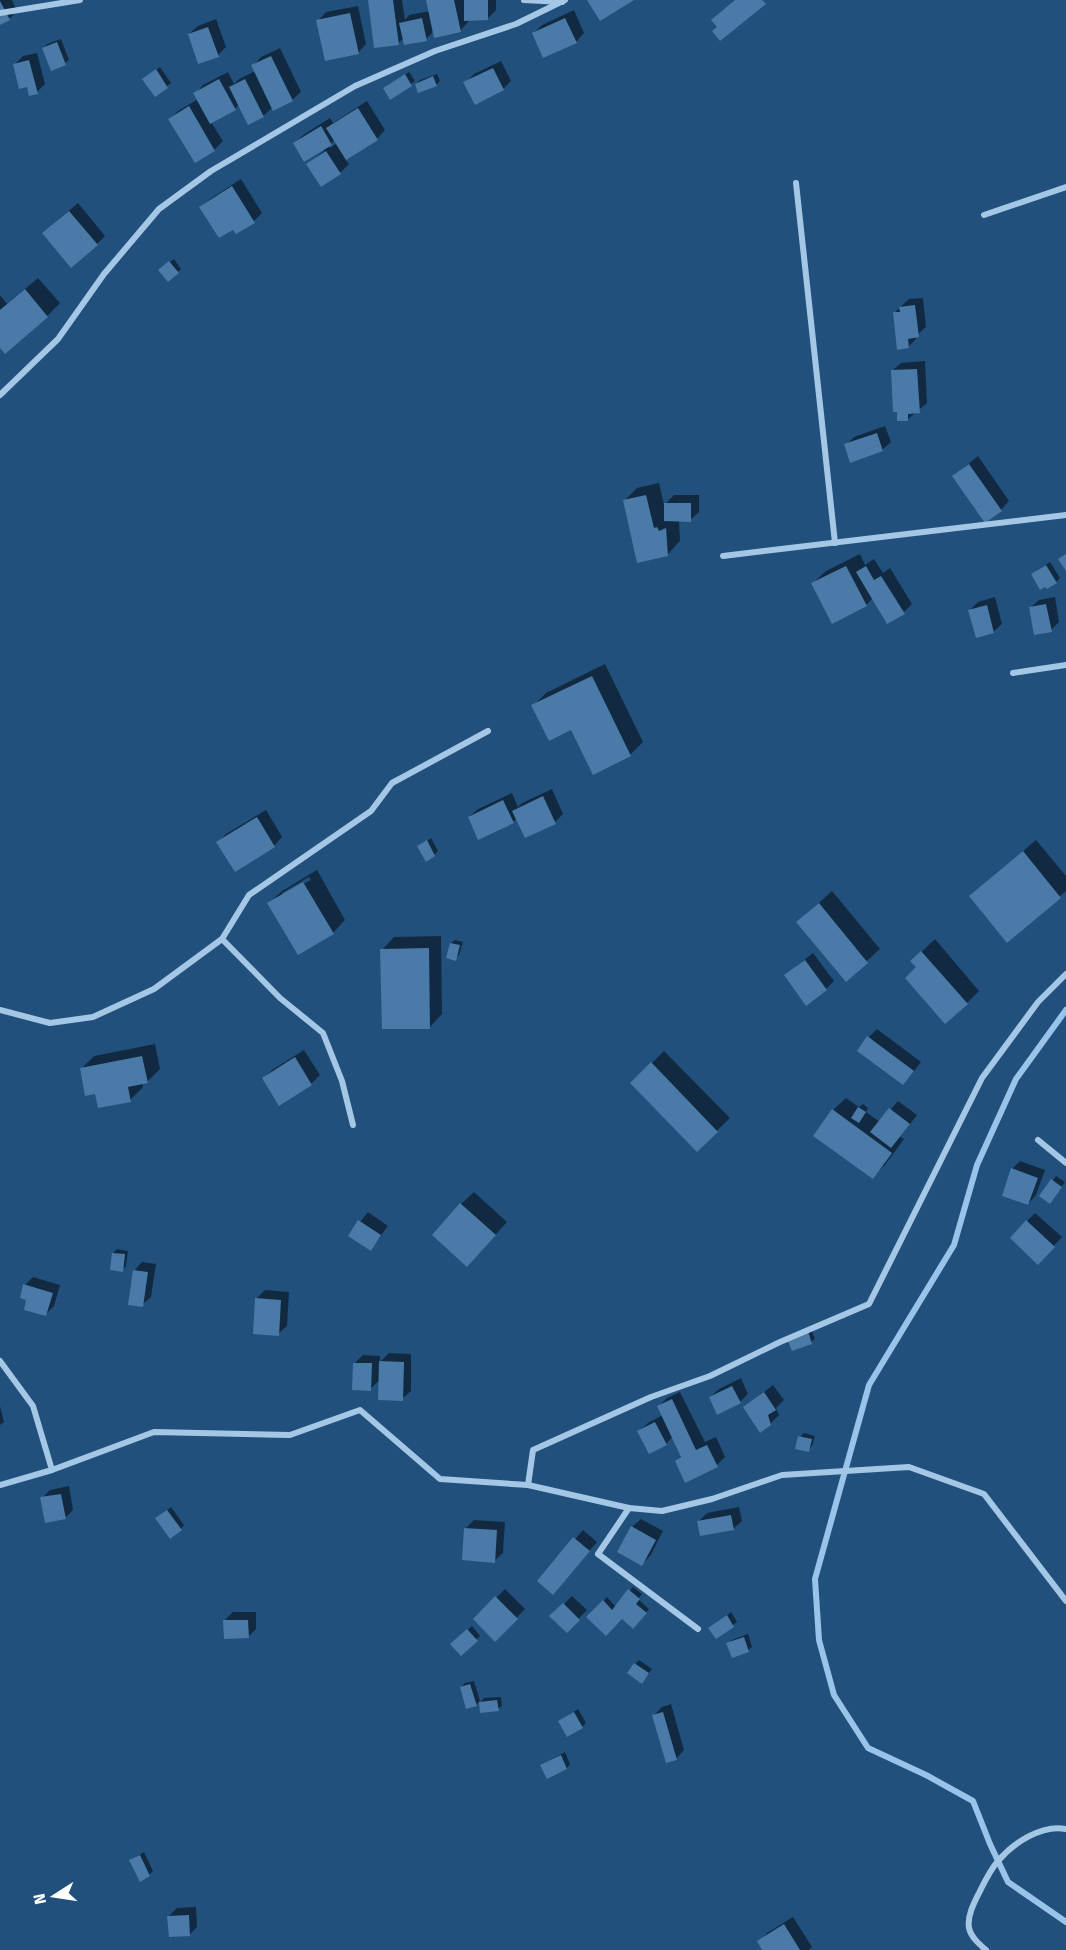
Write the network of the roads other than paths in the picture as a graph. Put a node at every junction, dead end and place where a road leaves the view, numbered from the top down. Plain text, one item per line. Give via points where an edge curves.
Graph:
1 (80, 0) edge
2 (524, 0) edge
3 (564, 1) edge
4 (0, 13) edge
5 (796, 183) dead end
6 (1066, 187) edge
7 (984, 215) dead end
8 (0, 395) edge
9 (1066, 515) edge
10 (835, 543) junction
11 (723, 556) dead end
12 (1066, 665) edge
13 (1013, 673) dead end
14 (488, 731) dead end
15 (222, 939) junction
16 (1066, 974) edge
17 (0, 1010) edge
18 (353, 1125) dead end
19 (1038, 1140) dead end
20 (1066, 1163) edge
21 (0, 1361) edge
22 (52, 1470) junction
23 (0, 1485) edge
24 (528, 1485) junction
25 (629, 1508) junction
26 (1066, 1601) edge
27 (698, 1629) dead end
28 (1066, 1829) edge
29 (986, 1950) edge

1 - 4 street
2 - 3 street
3 - 8 street via 516,24 435,51 355,86 211,171 159,209 104,274 58,339
5 - 10 street
6 - 7 street
9 - 10 street
10 - 11 street
12 - 13 street
14 - 15 street via 392,783 371,811 249,895
15 - 17 street via 154,989 93,1017 50,1023
15 - 18 street via 280,998 323,1033 342,1081
16 - 24 street via 1038,1002 982,1078 869,1304 534,1450
19 - 20 street
21 - 22 street via 33,1406
22 - 23 street
22 - 24 street via 154,1432 290,1435 360,1410 440,1479
24 - 25 street
25 - 26 street via 662,1511 782,1475 909,1467 984,1494
25 - 27 street via 598,1554
28 - 29 street via 1045,1830 1022,1840 998,1861 973,1904 969,1920 969,1930

